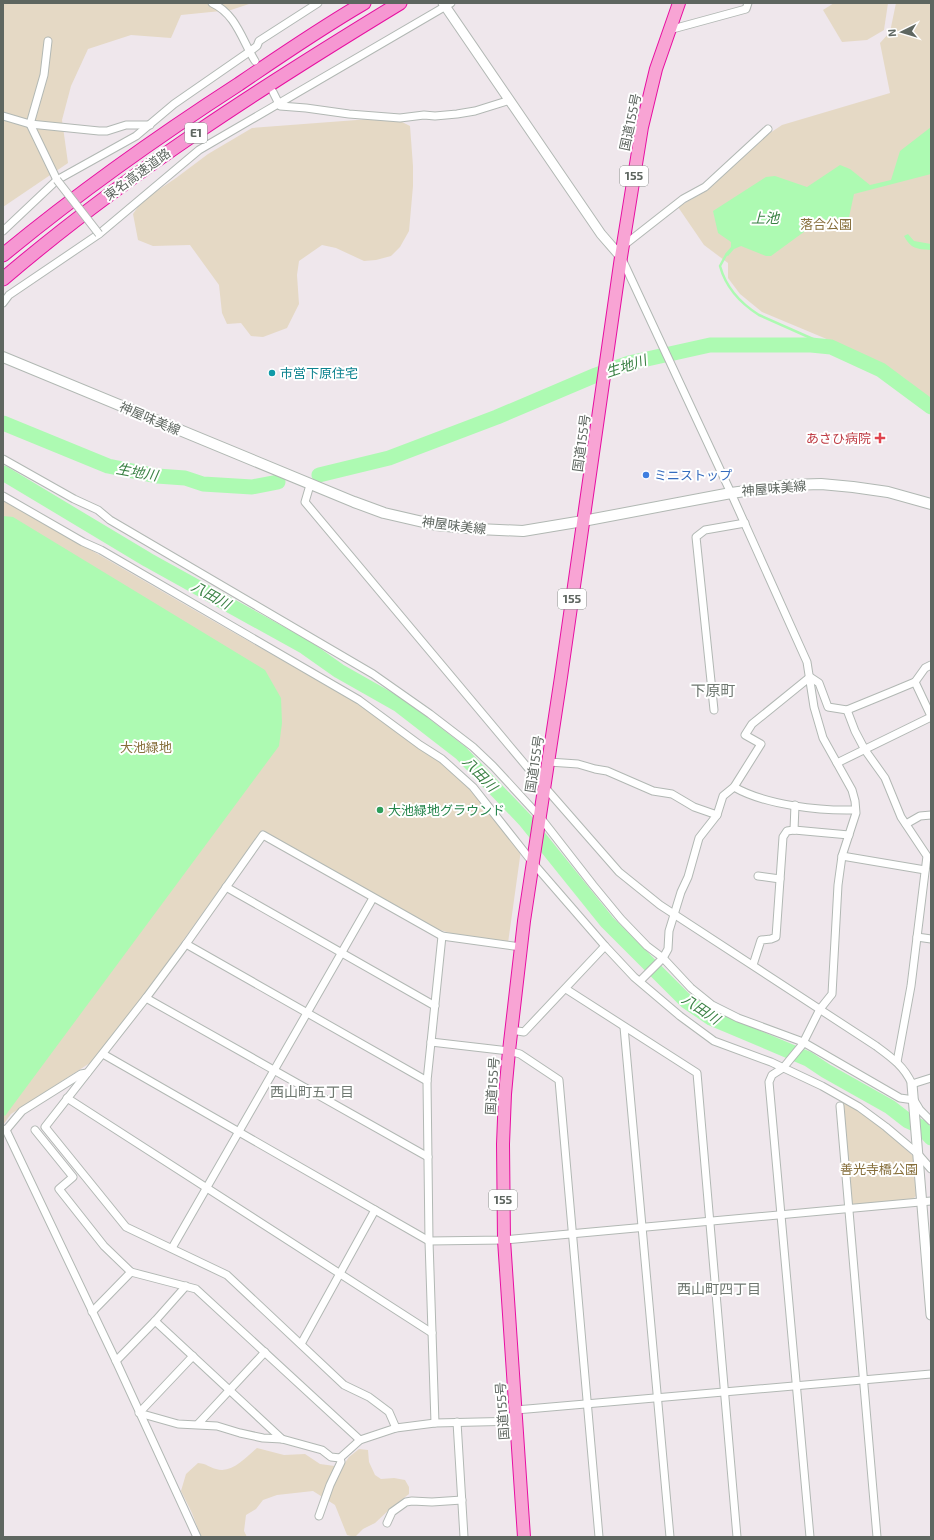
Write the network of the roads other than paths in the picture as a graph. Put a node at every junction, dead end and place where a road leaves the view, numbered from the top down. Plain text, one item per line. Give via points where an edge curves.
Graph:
1 (212, 3) edge
2 (318, 3) edge
3 (364, 3) edge
4 (400, 3) edge
5 (679, 3) edge
6 (748, 3) edge
7 (446, 4) edge
8 (669, 30) junction
9 (48, 41) dead end
10 (250, 52) junction
11 (255, 61) dead end
12 (273, 92) dead end
13 (510, 100) junction
14 (280, 104) junction
15 (3, 116) edge
16 (30, 124) junction
17 (150, 125) junction
18 (768, 129) dead end
19 (57, 180) junction
20 (3, 231) edge
21 (99, 234) junction
22 (622, 252) junction
23 (3, 255) edge
24 (3, 279) edge
25 (3, 303) edge
26 (3, 358) edge
27 (3, 459) edge
28 (310, 485) junction
29 (731, 492) junction
30 (3, 496) edge
31 (931, 504) edge
32 (583, 521) junction
33 (745, 523) junction
34 (931, 665) edge
35 (810, 677) junction
36 (915, 682) junction
37 (714, 710) dead end
38 (847, 710) junction
39 (931, 717) edge
40 (865, 750) junction
41 (549, 762) junction
42 (838, 764) junction
43 (734, 787) junction
44 (545, 788) junction
45 (795, 806) junction
46 (856, 810) junction
47 (931, 815) edge
48 (540, 816) junction
49 (717, 816) junction
50 (906, 824) junction
51 (794, 830) junction
52 (848, 835) junction
53 (842, 856) junction
54 (533, 863) junction
55 (925, 870) junction
56 (758, 876) dead end
57 (780, 879) junction
58 (226, 887) junction
59 (373, 898) junction
60 (674, 914) junction
61 (442, 936) junction
62 (916, 937) junction
63 (931, 939) edge
64 (186, 944) junction
65 (605, 946) junction
66 (520, 947) junction
67 (341, 953) junction
68 (662, 960) junction
69 (753, 965) junction
70 (640, 981) junction
71 (566, 989) junction
72 (146, 998) junction
73 (435, 1006) junction
74 (820, 1009) junction
75 (308, 1013) junction
76 (624, 1026) junction
77 (511, 1030) junction
78 (431, 1042) junction
79 (803, 1043) junction
80 (509, 1051) junction
81 (103, 1054) junction
82 (897, 1062) junction
83 (784, 1067) junction
84 (274, 1072) junction
85 (87, 1073) junction
86 (931, 1078) edge
87 (427, 1081) junction
88 (912, 1084) junction
89 (67, 1098) junction
90 (914, 1100) junction
91 (840, 1106) dead end
92 (931, 1121) edge
93 (4, 1129) edge
94 (35, 1130) dead end
95 (239, 1132) junction
96 (918, 1154) junction
97 (428, 1157) junction
98 (931, 1169) edge
99 (207, 1189) junction
100 (926, 1202) edge
101 (849, 1208) junction
102 (375, 1210) junction
103 (782, 1214) junction
104 (710, 1220) junction
105 (642, 1227) junction
106 (572, 1233) junction
107 (504, 1240) junction
108 (429, 1241) junction
109 (172, 1248) junction
110 (131, 1272) junction
111 (340, 1274) junction
112 (186, 1286) junction
113 (92, 1312) junction
114 (931, 1315) edge
115 (155, 1321) junction
116 (432, 1333) junction
117 (301, 1344) junction
118 (265, 1352) junction
119 (193, 1356) junction
120 (116, 1361) junction
121 (931, 1374) edge
122 (863, 1380) junction
123 (796, 1386) junction
124 (230, 1389) junction
125 (725, 1392) junction
126 (657, 1398) junction
127 (587, 1404) junction
128 (139, 1413) junction
129 (516, 1416) junction
130 (457, 1422) junction
131 (435, 1423) junction
132 (198, 1424) junction
133 (396, 1428) junction
134 (282, 1439) junction
135 (360, 1440) junction
136 (340, 1458) junction
137 (462, 1500) junction
138 (319, 1516) dead end
139 (387, 1522) dead end
140 (197, 1537) edge
141 (464, 1537) edge
142 (524, 1537) edge
143 (599, 1537) edge
144 (670, 1537) edge
145 (737, 1537) edge
146 (810, 1537) edge
147 (877, 1537) edge

1 - 10 street via 220,7 232,20
2 - 10 street via 259,41
3 - 23 highway, 東名高速道路 / E1 via 177,124 108,173
4 - 24 highway, 東名高速道路 / E1 via 184,140 64,228
5 - 8 highway, 国道155号 / 155
6 - 8 street via 746,9
7 - 13 street
7 - 14 street
8 - 22 highway, 国道155号 / 155 via 656,69 642,127
9 - 16 street via 44,75
10 - 11 street
10 - 17 street via 174,104
12 - 14 street
13 - 14 street via 457,114 400,118 294,108
13 - 22 street via 601,234
14 - 21 street via 200,150
15 - 16 street
16 - 17 street via 107,131 126,125
16 - 19 street
17 - 19 street via 136,136
18 - 22 street via 705,187 684,199
19 - 20 street
19 - 21 street, bridge
21 - 25 street via 9,295
22 - 29 street
22 - 32 highway, 国道155号 / 155
26 - 28 main road, 神屋味美線
27 - 48 street via 98,510 110,520 373,674 473,747
28 - 32 main road, 神屋味美線 via 384,513 436,525 524,531
28 - 44 street via 305,502
29 - 31 main road, 神屋味美線 via 821,484 888,492
29 - 32 main road, 神屋味美線
29 - 33 street
30 - 54 street via 359,700 442,760 473,786
32 - 41 highway, 国道155号 / 155
33 - 35 street via 807,662
33 - 37 street via 705,530 696,537
34 - 36 street via 925,668
35 - 38 street via 819,683 828,707
35 - 42 street via 814,707 823,738
35 - 43 street via 752,724 745,735 761,744
36 - 38 street
36 - 39 street
38 - 40 street via 854,731
39 - 40 street
40 - 42 street
40 - 50 street via 885,778
41 - 44 highway, 国道155号 / 155
41 - 49 street via 578,764 606,771 653,791 672,794 694,807
42 - 46 street via 852,790
43 - 45 street
43 - 49 street via 724,796
44 - 48 highway, 国道155号 / 155
44 - 60 street via 618,872
45 - 46 street via 836,811
45 - 51 street
46 - 52 street
47 - 50 street via 920,816
48 - 54 highway, 国道155号 / 155
48 - 68 street via 621,919
49 - 60 street via 699,838
50 - 55 street via 927,856
51 - 52 street
51 - 57 street via 787,831 782,837
52 - 53 street
53 - 55 street
53 - 74 street via 832,994
54 - 65 street
54 - 66 highway, 国道155号 / 155
55 - 62 street
56 - 57 street
57 - 69 street via 776,936 761,940
58 - 59 street via 263,835
58 - 64 street
58 - 67 street
59 - 61 street
59 - 67 street
60 - 68 street via 669,931 668,949
60 - 69 street
61 - 66 street
61 - 73 street
62 - 63 street
62 - 82 street via 911,986
64 - 72 street
64 - 75 street
65 - 70 street
65 - 71 street
66 - 77 highway, 国道155号 / 155
67 - 73 street
67 - 75 street
68 - 70 street
68 - 79 street via 712,1005
69 - 74 street
70 - 83 street via 714,1041
71 - 76 street
71 - 77 street via 524,1032
72 - 81 street
72 - 84 street
73 - 78 street
74 - 79 street
74 - 82 street
75 - 84 street
75 - 87 street
76 - 104 street via 697,1073
76 - 105 street
77 - 80 highway, 国道155号 / 155
78 - 80 street
78 - 87 street
79 - 83 street
79 - 90 street via 900,1098
80 - 106 street via 520,1054 559,1080
80 - 107 highway, 国道155号 / 155 via 503,1144
81 - 85 street
81 - 95 street
82 - 88 street
83 - 96 street via 859,1107
83 - 103 street via 772,1075 769,1082
84 - 95 street
84 - 97 street
85 - 89 street
85 - 93 street via 81,1074 22,1111
86 - 88 street
87 - 97 street
88 - 90 street
89 - 99 street
89 - 109 street via 45,1127 126,1227
90 - 92 street
90 - 96 street
91 - 101 street
93 - 113 street
94 - 110 street via 73,1177 59,1189 104,1246
95 - 99 street
95 - 102 street
96 - 98 street
96 - 100 street
97 - 108 street
99 - 109 street
99 - 111 street
100 - 101 street
100 - 114 street
101 - 103 street
101 - 122 street
102 - 108 street
102 - 111 street
103 - 104 street
103 - 123 street
104 - 105 street
104 - 125 street
105 - 106 street
105 - 126 street
106 - 107 street
106 - 127 street
107 - 108 street
107 - 129 highway, 国道155号 / 155
108 - 116 street
109 - 117 street via 227,1275
110 - 112 street
110 - 113 street
111 - 116 street
111 - 117 street
112 - 115 street
112 - 118 street via 196,1289
113 - 120 street
115 - 119 street
115 - 120 street
116 - 131 street
117 - 133 street via 344,1385 368,1397 389,1412
118 - 124 street
118 - 135 street
119 - 124 street
119 - 128 street
120 - 128 street
121 - 122 street
122 - 123 street
122 - 147 street
123 - 125 street
123 - 146 street
124 - 132 street
124 - 134 street
125 - 126 street
125 - 145 street
126 - 127 street
126 - 144 street
127 - 129 street
127 - 143 street
128 - 132 street via 178,1424
128 - 140 street
129 - 130 street
129 - 142 highway, 国道155号 / 155
130 - 131 street
130 - 137 street
131 - 133 street
132 - 134 street via 217,1426 240,1434
133 - 135 street
134 - 136 street
135 - 136 street
136 - 138 street via 341,1462
137 - 139 street via 406,1502 392,1512
137 - 141 street

